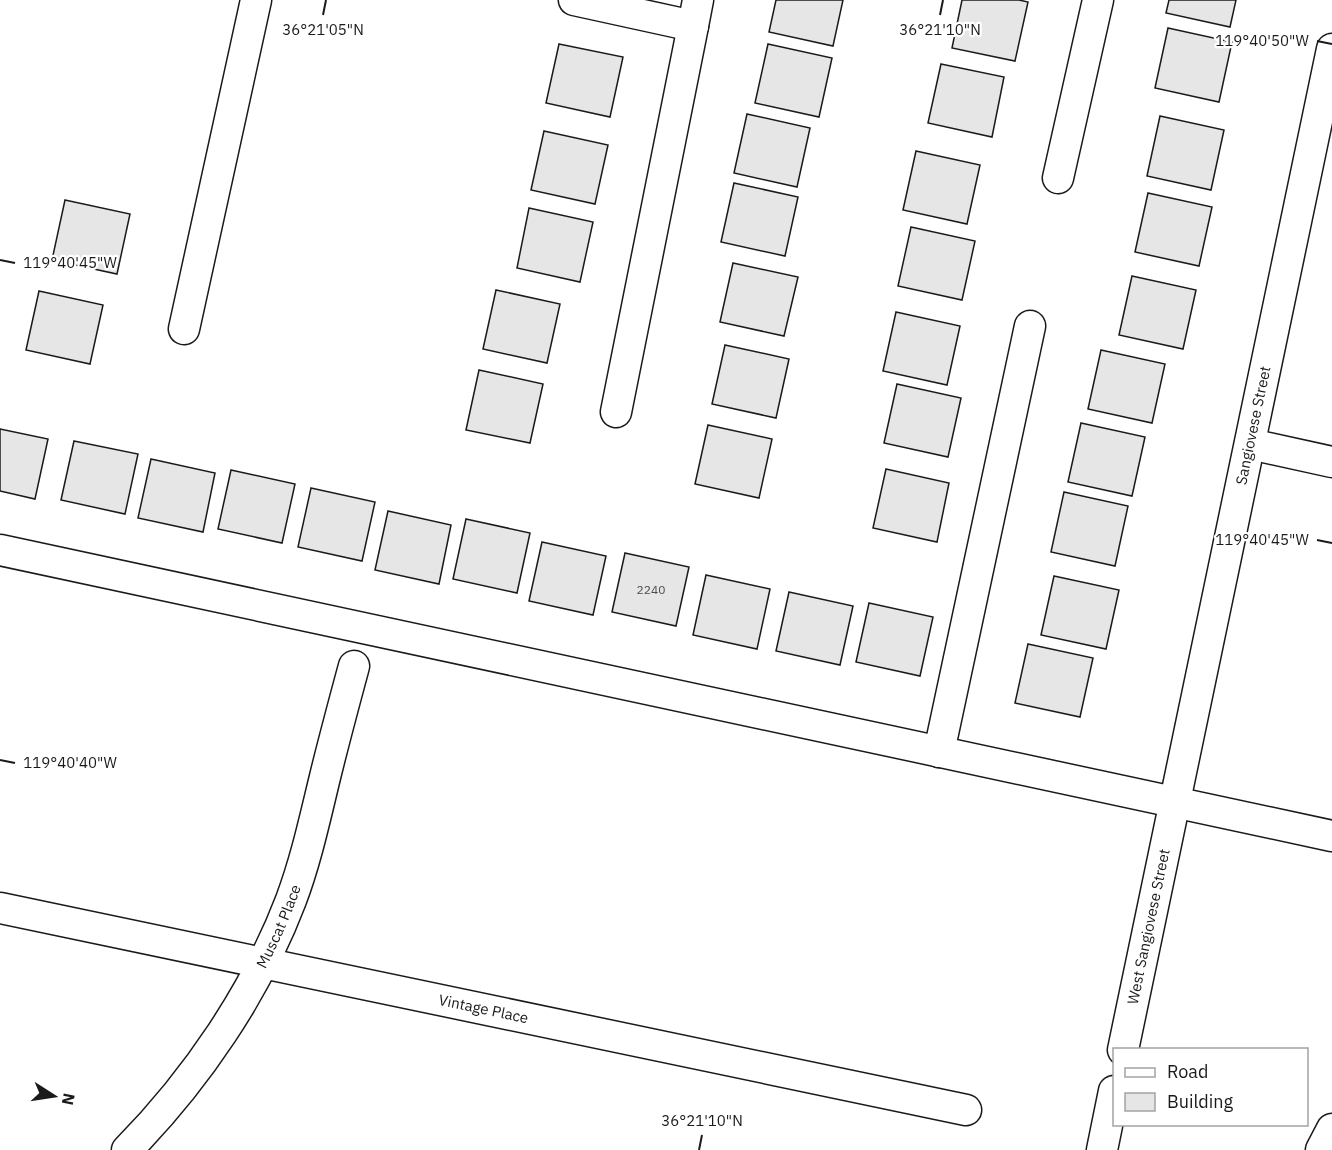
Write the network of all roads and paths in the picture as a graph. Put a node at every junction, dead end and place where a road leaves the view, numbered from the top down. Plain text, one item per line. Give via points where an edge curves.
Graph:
1 (256, 0) edge
2 (574, 0) edge
3 (1098, 0) edge
4 (695, 13) edge
5 (1332, 49) edge
6 (1058, 178) dead end
7 (1030, 326) dead end
8 (184, 329) dead end
9 (616, 412) dead end
10 (1250, 444) junction
11 (1332, 462) edge
12 (0, 550) edge
13 (354, 666) dead end
14 (939, 752) junction
15 (1175, 803) junction
16 (1332, 836) edge
17 (0, 908) edge
18 (263, 963) junction
19 (1123, 1048) edge
20 (1113, 1096) edge
21 (966, 1110) dead end
22 (1332, 1129) edge
23 (128, 1150) edge
24 (1102, 1150) edge
25 (1321, 1150) edge

1 - 8 street
2 - 4 street
3 - 6 street
4 - 9 street
5 - 10 street, Sangiovese Street
7 - 14 street
10 - 11 street
10 - 15 street, Sangiovese Street
12 - 14 street
13 - 18 street, Muscat Place via 304,859
14 - 15 street
15 - 16 street
15 - 19 street, West Sangiovese Street
17 - 18 street, Vintage Place
18 - 21 street, Vintage Place
18 - 23 street, Muscat Place via 199,1066
20 - 24 street
22 - 25 street

